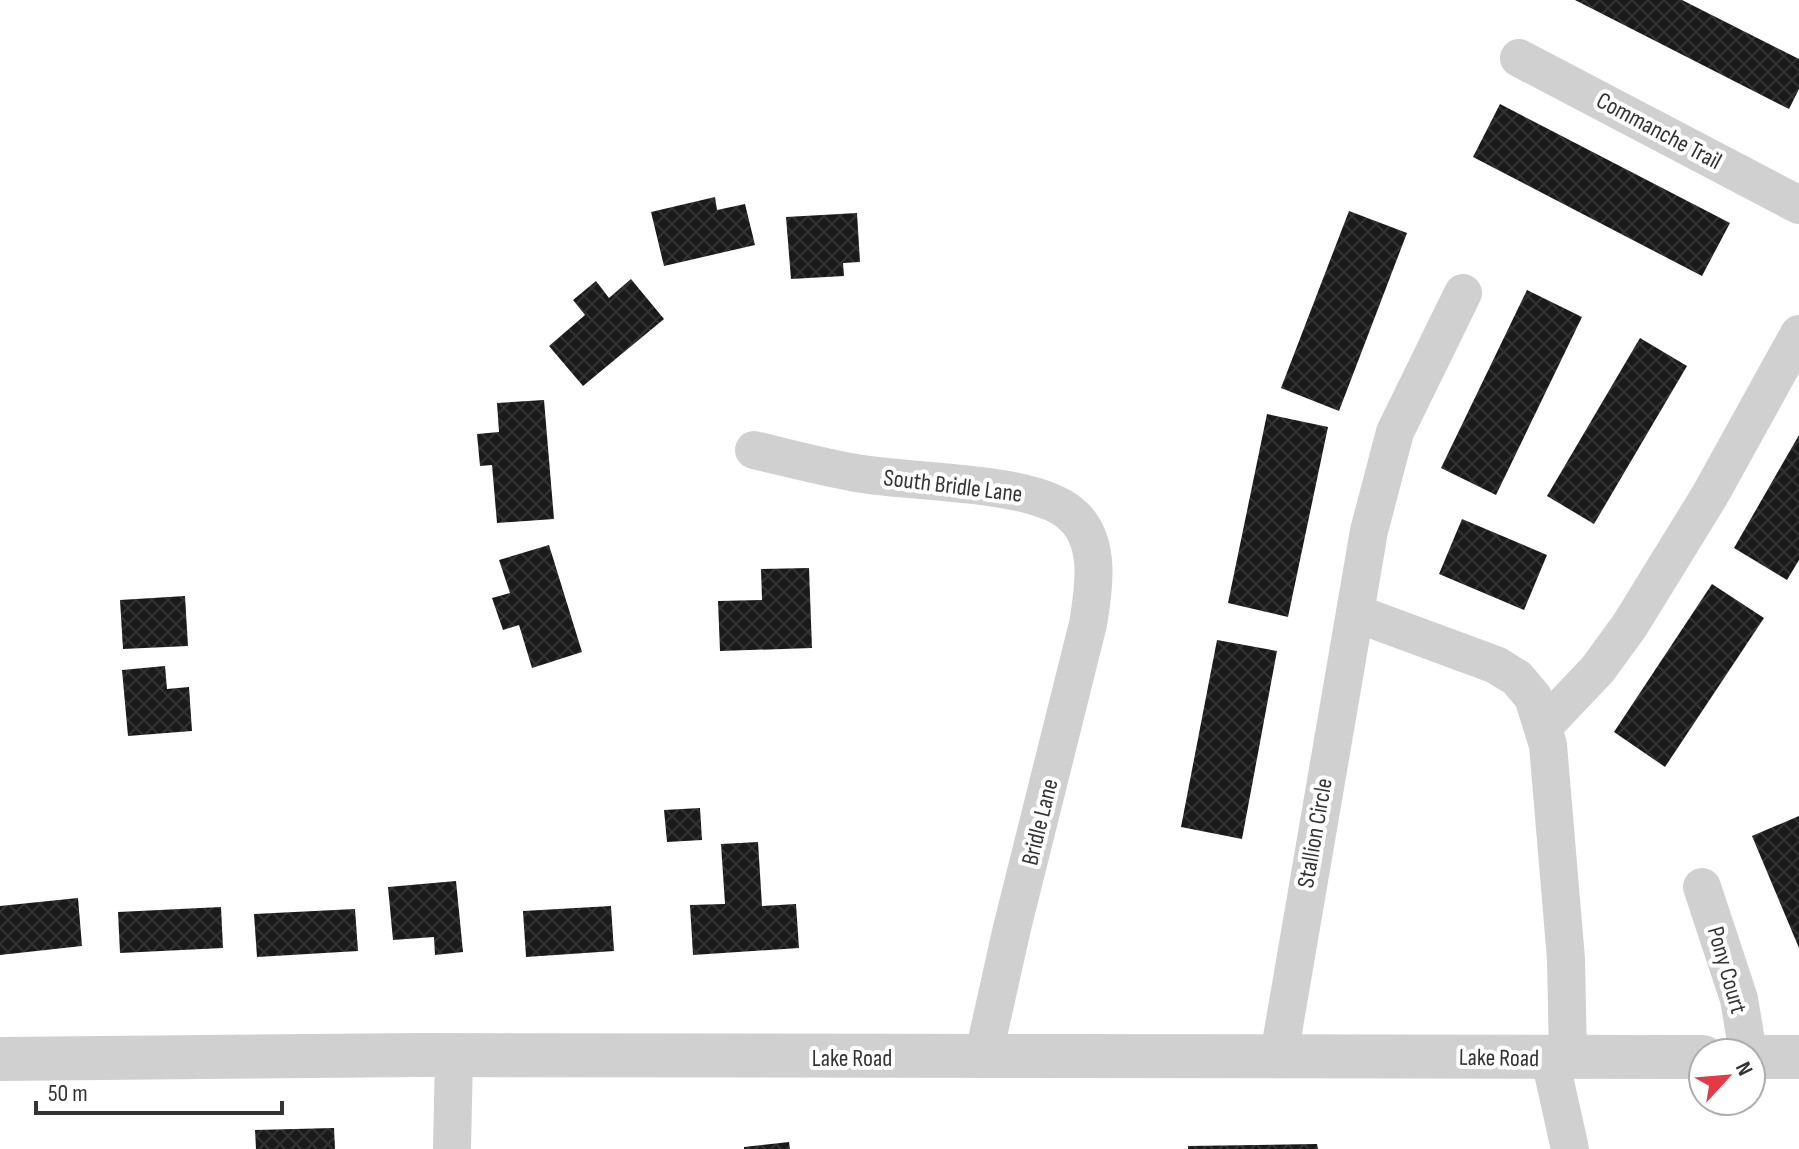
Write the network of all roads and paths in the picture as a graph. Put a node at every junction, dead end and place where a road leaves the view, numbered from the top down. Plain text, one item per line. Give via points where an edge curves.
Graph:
1 (1519, 58) dead end
2 (1799, 205) edge
3 (1463, 293) dead end
4 (1799, 334) edge
5 (754, 450) dead end
6 (1094, 586) joint
7 (1355, 613) junction
8 (1544, 726) junction
9 (1702, 887) dead end
10 (1746, 1037) edge
11 (1279, 1055) junction
12 (454, 1056) junction
13 (1767, 1056) edge
14 (1687, 1057) edge
15 (1799, 1057) edge
16 (983, 1058) junction
17 (1559, 1058) junction
18 (0, 1059) edge
19 (1557, 1144) edge
20 (452, 1149) edge

1 - 2 street, Commanche Trail
3 - 7 street, Stallion Circle via 1384,462
4 - 8 street via 1630,625 1598,669
5 - 6 street, South Bridle Lane via 857,474 1049,500 1072,514 1087,536
6 - 16 street, Bridle Lane
7 - 8 street via 1496,665 1533,697
7 - 11 street, Stallion Circle
8 - 17 street via 1566,959
9 - 10 street, Pony Court
11 - 16 street, Lake Road
11 - 17 street, Lake Road
12 - 16 street, Lake Road
12 - 18 street, Lake Road
12 - 20 street
13 - 15 street
14 - 17 street, Lake Road
17 - 19 street

